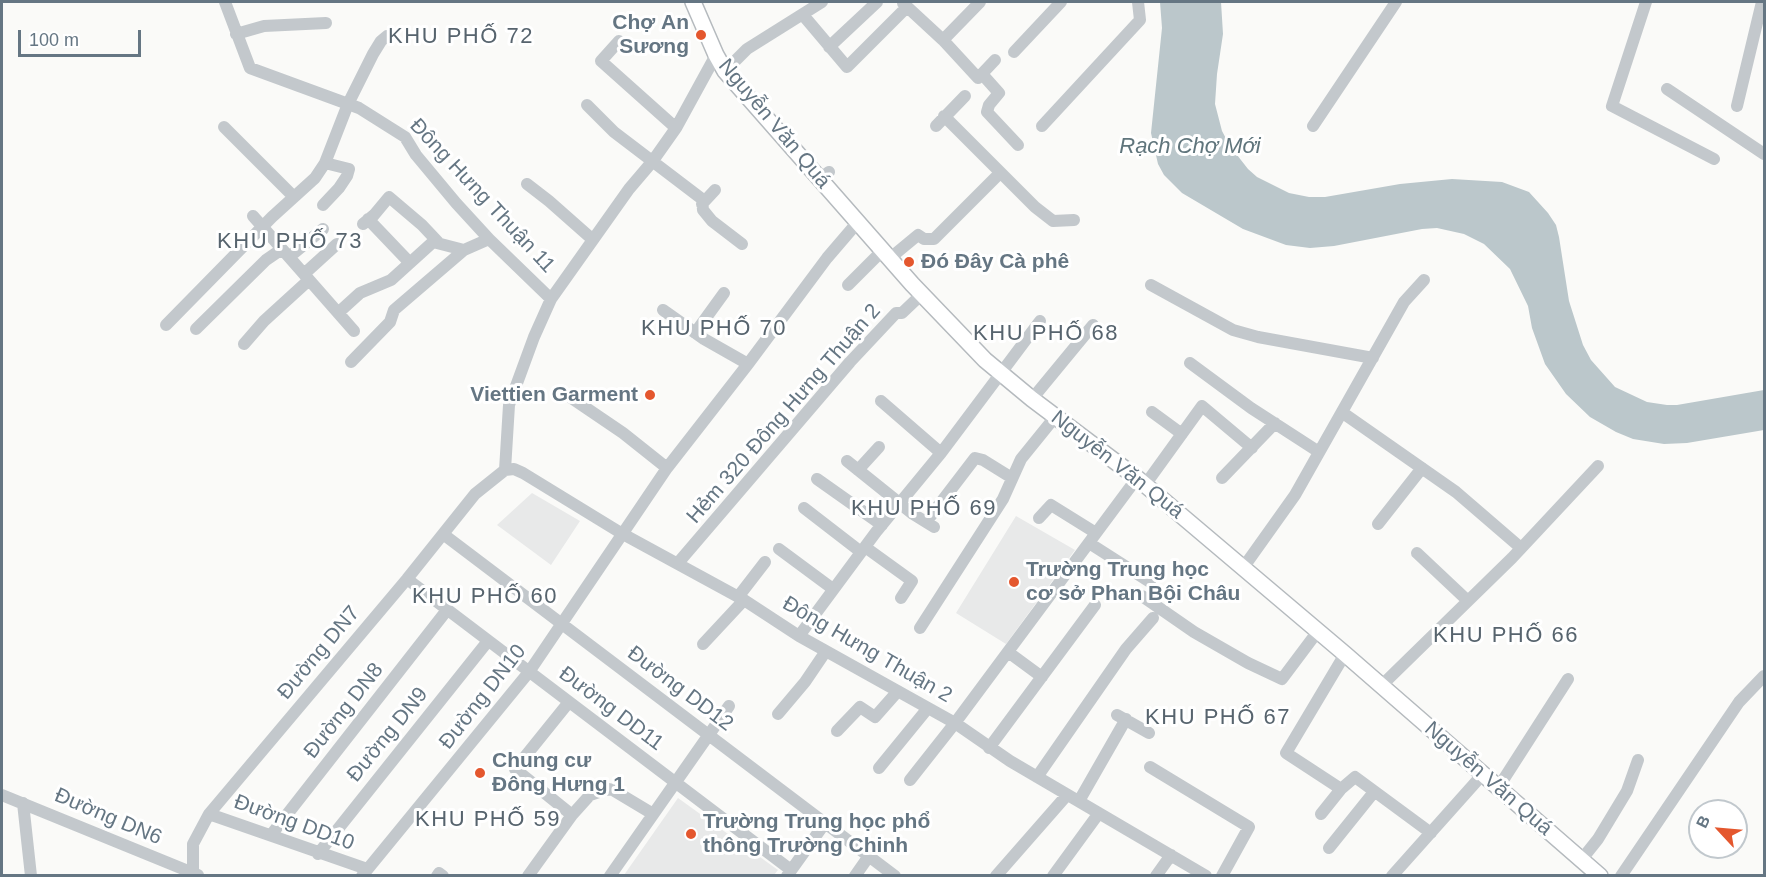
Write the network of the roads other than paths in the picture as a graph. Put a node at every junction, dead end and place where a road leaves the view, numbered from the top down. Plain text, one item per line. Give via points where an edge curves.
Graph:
1 (225, 2) edge
2 (693, 2) edge
3 (822, 2) edge
4 (877, 2) edge
5 (980, 2) edge
6 (1061, 2) edge
7 (1138, 2) edge
8 (1396, 2) edge
9 (1646, 2) edge
10 (1762, 2) edge
11 (904, 4) edge
12 (803, 15) junction
13 (326, 23) dead end
14 (237, 34) junction
15 (387, 36) dead end
16 (943, 40) junction
17 (619, 41) dead end
18 (829, 47) junction
19 (1014, 52) dead end
20 (716, 55) junction
21 (995, 60) dead end
22 (725, 71) junction
23 (982, 74) junction
24 (1667, 89) dead end
25 (965, 96) dead end
26 (348, 104) junction
27 (587, 105) dead end
28 (1737, 106) dead end
29 (1042, 126) dead end
30 (1313, 126) dead end
31 (225, 127) dead end
32 (676, 128) junction
33 (1018, 145) dead end
34 (1764, 154) edge
35 (1714, 159) dead end
36 (652, 162) junction
37 (325, 163) junction
38 (1000, 173) junction
39 (526, 184) dead end
40 (715, 190) dead end
41 (294, 197) junction
42 (702, 204) junction
43 (322, 205) dead end
44 (253, 216) dead end
45 (1074, 220) dead end
46 (857, 223) junction
47 (263, 228) junction
48 (323, 229) dead end
49 (489, 239) junction
50 (592, 239) junction
51 (438, 242) junction
52 (337, 244) dead end
53 (742, 244) dead end
54 (464, 250) junction
55 (285, 253) junction
56 (886, 255) junction
57 (410, 263) junction
58 (306, 277) junction
59 (1424, 279) dead end
60 (848, 285) dead end
61 (1151, 285) dead end
62 (724, 293) dead end
63 (922, 294) junction
64 (551, 299) junction
65 (663, 310) dead end
66 (338, 314) junction
67 (1040, 321) dead end
68 (166, 325) dead end
69 (1093, 325) dead end
70 (196, 329) dead end
71 (354, 332) dead end
72 (695, 333) junction
73 (244, 344) dead end
74 (1373, 358) junction
75 (351, 362) dead end
76 (1190, 363) dead end
77 (748, 364) junction
78 (1000, 374) junction
79 (570, 397) dead end
80 (1032, 399) junction
81 (881, 401) dead end
82 (1152, 412) dead end
83 (1343, 413) junction
84 (1055, 417) junction
85 (1275, 423) junction
86 (1182, 434) junction
87 (879, 447) dead end
88 (1252, 448) junction
89 (1319, 452) junction
90 (941, 453) junction
91 (847, 461) dead end
92 (1598, 466) dead end
93 (667, 468) junction
94 (1422, 468) junction
95 (505, 470) junction
96 (858, 470) junction
97 (1012, 478) junction
98 (1221, 478) dead end
99 (817, 479) dead end
100 (1141, 481) junction
101 (900, 504) junction
102 (804, 508) dead end
103 (1039, 518) dead end
104 (1378, 524) dead end
105 (882, 525) junction
106 (621, 533) junction
107 (442, 534) junction
108 (1092, 538) junction
109 (1521, 548) junction
110 (779, 549) dead end
111 (863, 550) junction
112 (1417, 553) dead end
113 (765, 562) dead end
114 (678, 563) junction
115 (1243, 568) junction
116 (406, 579) junction
117 (1150, 582) dead end
118 (833, 589) junction
119 (1142, 596) dead end
120 (901, 598) dead end
121 (741, 599) junction
122 (1468, 601) junction
123 (1095, 605) dead end
124 (447, 610) junction
125 (1154, 618) dead end
126 (562, 624) junction
127 (920, 628) dead end
128 (1318, 631) junction
129 (799, 636) junction
130 (488, 641) junction
131 (703, 644) dead end
132 (826, 651) junction
133 (1008, 652) junction
134 (1345, 654) junction
135 (529, 672) junction
136 (1764, 676) edge
137 (1042, 677) junction
138 (1568, 679) dead end
139 (1381, 686) junction
140 (898, 691) junction
141 (569, 702) junction
142 (729, 706) dead end
143 (928, 708) junction
144 (778, 714) dead end
145 (955, 723) junction
146 (837, 730) dead end
147 (1149, 733) dead end
148 (708, 735) junction
149 (989, 748) junction
150 (1638, 760) dead end
151 (1150, 767) dead end
152 (879, 768) dead end
153 (1483, 774) junction
154 (1037, 777) junction
155 (910, 780) dead end
156 (675, 782) junction
157 (1498, 788) junction
158 (1341, 789) junction
159 (1374, 792) junction
160 (2, 795) edge
161 (1067, 795) junction
162 (1079, 801) junction
163 (23, 803) junction
164 (1099, 813) junction
165 (209, 814) junction
166 (572, 814) junction
167 (653, 814) junction
168 (1321, 814) dead end
169 (825, 823) junction
170 (1431, 833) junction
171 (271, 835) junction
172 (1329, 848) dead end
173 (318, 854) junction
174 (1171, 855) junction
175 (869, 856) junction
176 (1582, 859) junction
177 (364, 872) edge
178 (789, 873) edge
179 (195, 875) edge
180 (31, 876) edge
181 (437, 876) edge
182 (442, 876) edge
183 (528, 876) edge
184 (610, 876) edge
185 (855, 876) edge
186 (895, 876) edge
187 (996, 876) edge
188 (1053, 876) edge
189 (1156, 876) edge
190 (1206, 876) edge
191 (1222, 876) edge
192 (1392, 876) edge
193 (1600, 876) edge
194 (1621, 876) edge

1 - 14 street, Đông Hưng Thuận 11
2 - 20 main road, Nguyễn Văn Quá
3 - 12 street
4 - 18 street
5 - 16 street
6 - 19 street
7 - 29 street via 1140,20
8 - 30 street
9 - 35 street via 1612,106
10 - 28 street
11 - 16 street
11 - 18 street via 847,67
12 - 18 street
12 - 22 street via 747,49
13 - 14 street via 264,26
14 - 26 street, Đông Hưng Thuận 11 via 250,68
15 - 26 street via 373,54
16 - 23 street via 978,78
17 - 32 street via 601,62
20 - 22 main road, Nguyễn Văn Quá
20 - 32 street, Đông Hưng Thuận 11
21 - 23 street
22 - 46 main road, Nguyễn Văn Quá via 824,175
23 - 33 street via 999,93 987,112
24 - 34 street
25 - 38 street via 940,121
26 - 37 street
26 - 49 street, Đông Hưng Thuận 11 via 405,137
27 - 36 street
31 - 41 street
32 - 36 street, Đông Hưng Thuận 11
36 - 42 street via 702,199
36 - 50 street, Đông Hưng Thuận 11
37 - 41 street
37 - 43 street via 349,169 339,189
38 - 45 street via 1053,220
38 - 56 street via 934,239 918,235
39 - 50 street
40 - 42 street
41 - 47 street
42 - 53 street via 712,221
44 - 47 street
46 - 56 main road, Nguyễn Văn Quá
46 - 77 street, Đường DN10
47 - 55 street
47 - 68 street
48 - 55 street
49 - 54 street
49 - 64 street, Đông Hưng Thuận 11
50 - 64 street, Đông Hưng Thuận 11
51 - 54 street
51 - 57 street
51 - 57 street via 389,197 366,222
52 - 58 street
54 - 75 street via 394,310 390,322
55 - 58 street
55 - 70 street via 266,260
56 - 60 street
56 - 63 main road, Nguyễn Văn Quá
57 - 66 street via 392,280 360,293
58 - 66 street
58 - 73 street
59 - 74 street via 1404,302
61 - 74 street via 1233,330
62 - 72 street
63 - 78 main road, Nguyễn Văn Quá
63 - 114 street, Hẻm 320 Đông Hưng Thuận 2 via 902,313 896,313 850,362
64 - 95 street, Đông Hưng Thuận 11 via 509,405
65 - 72 street
66 - 71 street
67 - 78 street
69 - 80 street
72 - 77 street
74 - 83 street
76 - 85 street
77 - 93 street, Đường DN10
78 - 80 main road, Nguyễn Văn Quá
78 - 90 street
79 - 93 street
80 - 84 main road, Nguyễn Văn Quá
81 - 90 street
82 - 86 street
83 - 89 street
83 - 94 street
84 - 97 street via 1021,459
84 - 100 main road, Nguyễn Văn Quá
85 - 88 street
85 - 89 street
86 - 88 street via 1202,406
86 - 100 street
87 - 96 street
88 - 98 street
89 - 115 street via 1295,495
90 - 101 street
91 - 96 street
92 - 109 street
93 - 106 street, Đường DN10
94 - 104 street
94 - 109 street
95 - 106 street, Đông Hưng Thuận 2 via 523,473
95 - 107 street, Đường DN7 via 475,494
96 - 101 street
97 - 101 street via 975,458 930,525
97 - 127 street via 1003,499
99 - 105 street
100 - 108 street
100 - 115 main road, Nguyễn Văn Quá
101 - 105 street
102 - 111 street
103 - 108 street via 1051,505
105 - 111 street
106 - 114 street, Đông Hưng Thuận 2
106 - 126 street, Đường DN10
107 - 116 street, Đường DN7
107 - 126 street, Đường DD12
108 - 117 street
108 - 133 street
109 - 122 street
110 - 118 street
111 - 118 street
111 - 120 street via 912,581
112 - 122 street
113 - 121 street
114 - 121 street, Đông Hưng Thuận 2
115 - 128 main road, Nguyễn Văn Quá
116 - 124 street, Đường DD11
116 - 165 street, Đường DN7
118 - 129 street
119 - 128 street via 1194,632 1282,679
121 - 129 street, Đông Hưng Thuận 2
121 - 131 street
122 - 139 street
123 - 137 street
124 - 130 street, Đường DD11
124 - 171 street, Đường DN8
125 - 154 street via 1126,650
126 - 135 street, Đường DN10
126 - 148 street, Đường DD12
128 - 134 main road, Nguyễn Văn Quá
129 - 132 street, Đông Hưng Thuận 2
130 - 135 street, Đường DD11
130 - 173 street, Đường DN9
132 - 140 street, Đông Hưng Thuận 2
132 - 144 street
133 - 137 street
133 - 145 street
134 - 139 main road, Nguyễn Văn Quá
134 - 158 street via 1286,753
135 - 141 street, Đường DD11
135 - 177 street, Đường DN10
136 - 194 street via 1739,702
137 - 149 street
138 - 157 street
139 - 153 main road, Nguyễn Văn Quá
140 - 143 street, Đông Hưng Thuận 2
140 - 146 street via 875,717 860,707
141 - 156 street, Đường DD11
141 - 166 street via 515,769
142 - 148 street
143 - 145 street, Đông Hưng Thuận 2
143 - 152 street
145 - 149 street, Đông Hưng Thuận 2
145 - 155 street
147 - 162 street via 1122,717
148 - 156 street
148 - 169 street, Đường DD12
149 - 154 street, Đông Hưng Thuận 2
150 - 176 street via 1627,791
151 - 191 street via 1249,827
153 - 157 main road, Nguyễn Văn Quá
153 - 170 street
154 - 161 street, Đông Hưng Thuận 2
156 - 167 street
156 - 178 street, Đường DD11
157 - 176 main road, Nguyễn Văn Quá
158 - 159 street via 1355,777
158 - 168 street
159 - 170 street
159 - 172 street
160 - 163 street, Đường DN6
161 - 162 street, Đông Hưng Thuận 2
161 - 187 street
162 - 164 street, Đông Hưng Thuận 2
163 - 179 street, Đường DN6
163 - 180 street
164 - 174 street, Đông Hưng Thuận 2
164 - 188 street
165 - 171 street, Đường DD10
165 - 179 street, Đường DN7 via 193,844
166 - 167 street via 590,795 608,789
166 - 183 street
167 - 184 street
169 - 175 street, Đường DD12
169 - 178 street
170 - 192 street
171 - 173 street, Đường DD10
173 - 177 street, Đường DD10
174 - 189 street
174 - 190 street, Đông Hưng Thuận 2
175 - 185 street
175 - 186 street, Đường DD12
176 - 193 main road, Nguyễn Văn Quá
181 - 182 street

